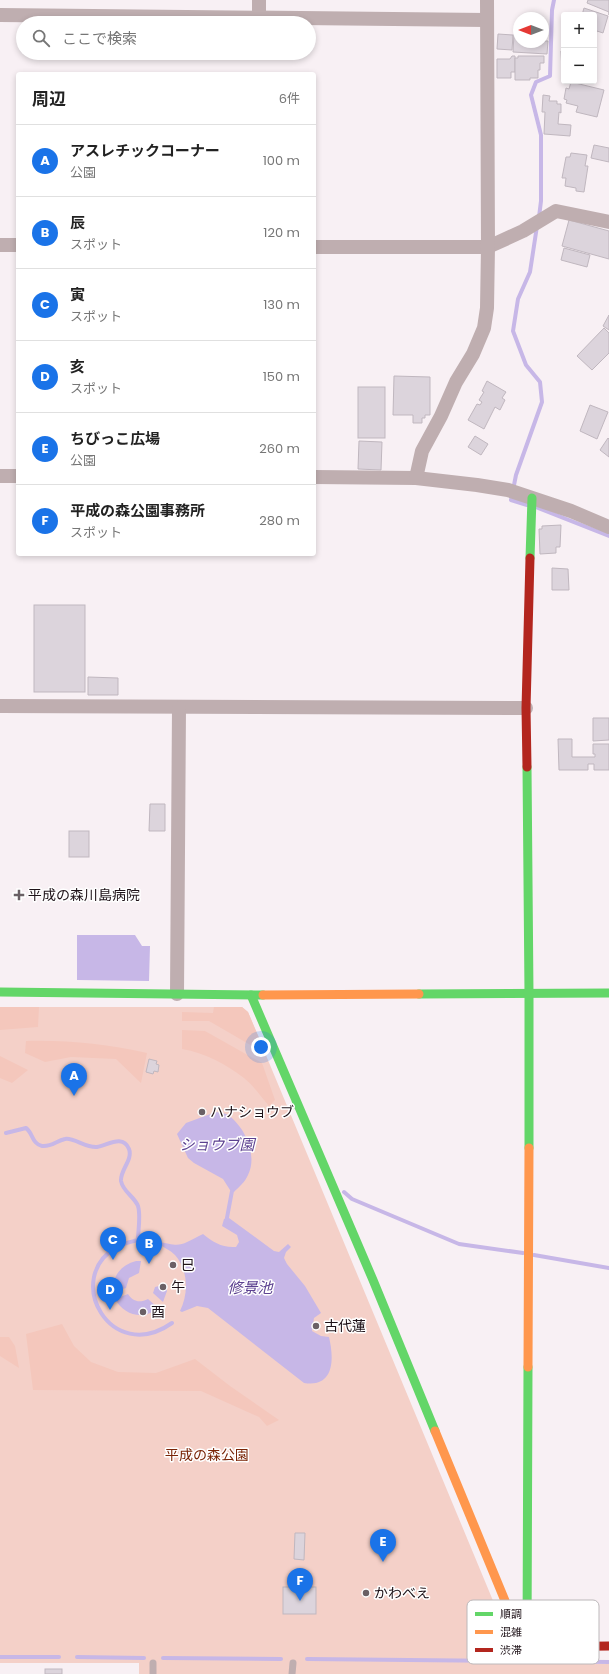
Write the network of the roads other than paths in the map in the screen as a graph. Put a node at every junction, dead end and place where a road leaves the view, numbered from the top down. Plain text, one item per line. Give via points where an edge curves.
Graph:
1 (259, 0) edge
2 (487, 0) edge
3 (0, 15) edge
4 (129, 16) edge
5 (258, 16) edge
6 (316, 18) edge
7 (486, 20) junction
8 (609, 222) edge
9 (0, 245) edge
10 (16, 245) edge
11 (316, 247) edge
12 (488, 247) junction
13 (0, 476) edge
14 (16, 476) edge
15 (316, 477) edge
16 (416, 478) junction
17 (532, 498) junction
18 (608, 525) edge
19 (0, 706) edge
20 (179, 708) junction
21 (526, 708) junction
22 (0, 992) edge
23 (609, 993) edge
24 (177, 994) junction
25 (529, 994) junction
26 (251, 995) junction
27 (505, 1600) edge
28 (527, 1600) edge
29 (153, 1663) dead end
30 (292, 1663) dead end
31 (153, 1674) edge
32 (292, 1674) edge

1 - 5 street
2 - 7 street
3 - 4 street
6 - 7 street
7 - 12 street
8 - 12 street via 556,211
9 - 10 street
11 - 12 street
12 - 16 street via 487,308 484,328 422,451
13 - 14 street
15 - 16 street
16 - 17 street via 508,490
17 - 18 street
17 - 21 street
19 - 20 street
20 - 21 street
20 - 24 street
21 - 25 street
22 - 24 street
23 - 25 street
24 - 26 street
25 - 26 street
25 - 28 street
26 - 27 street
29 - 31 lane
30 - 32 lane

